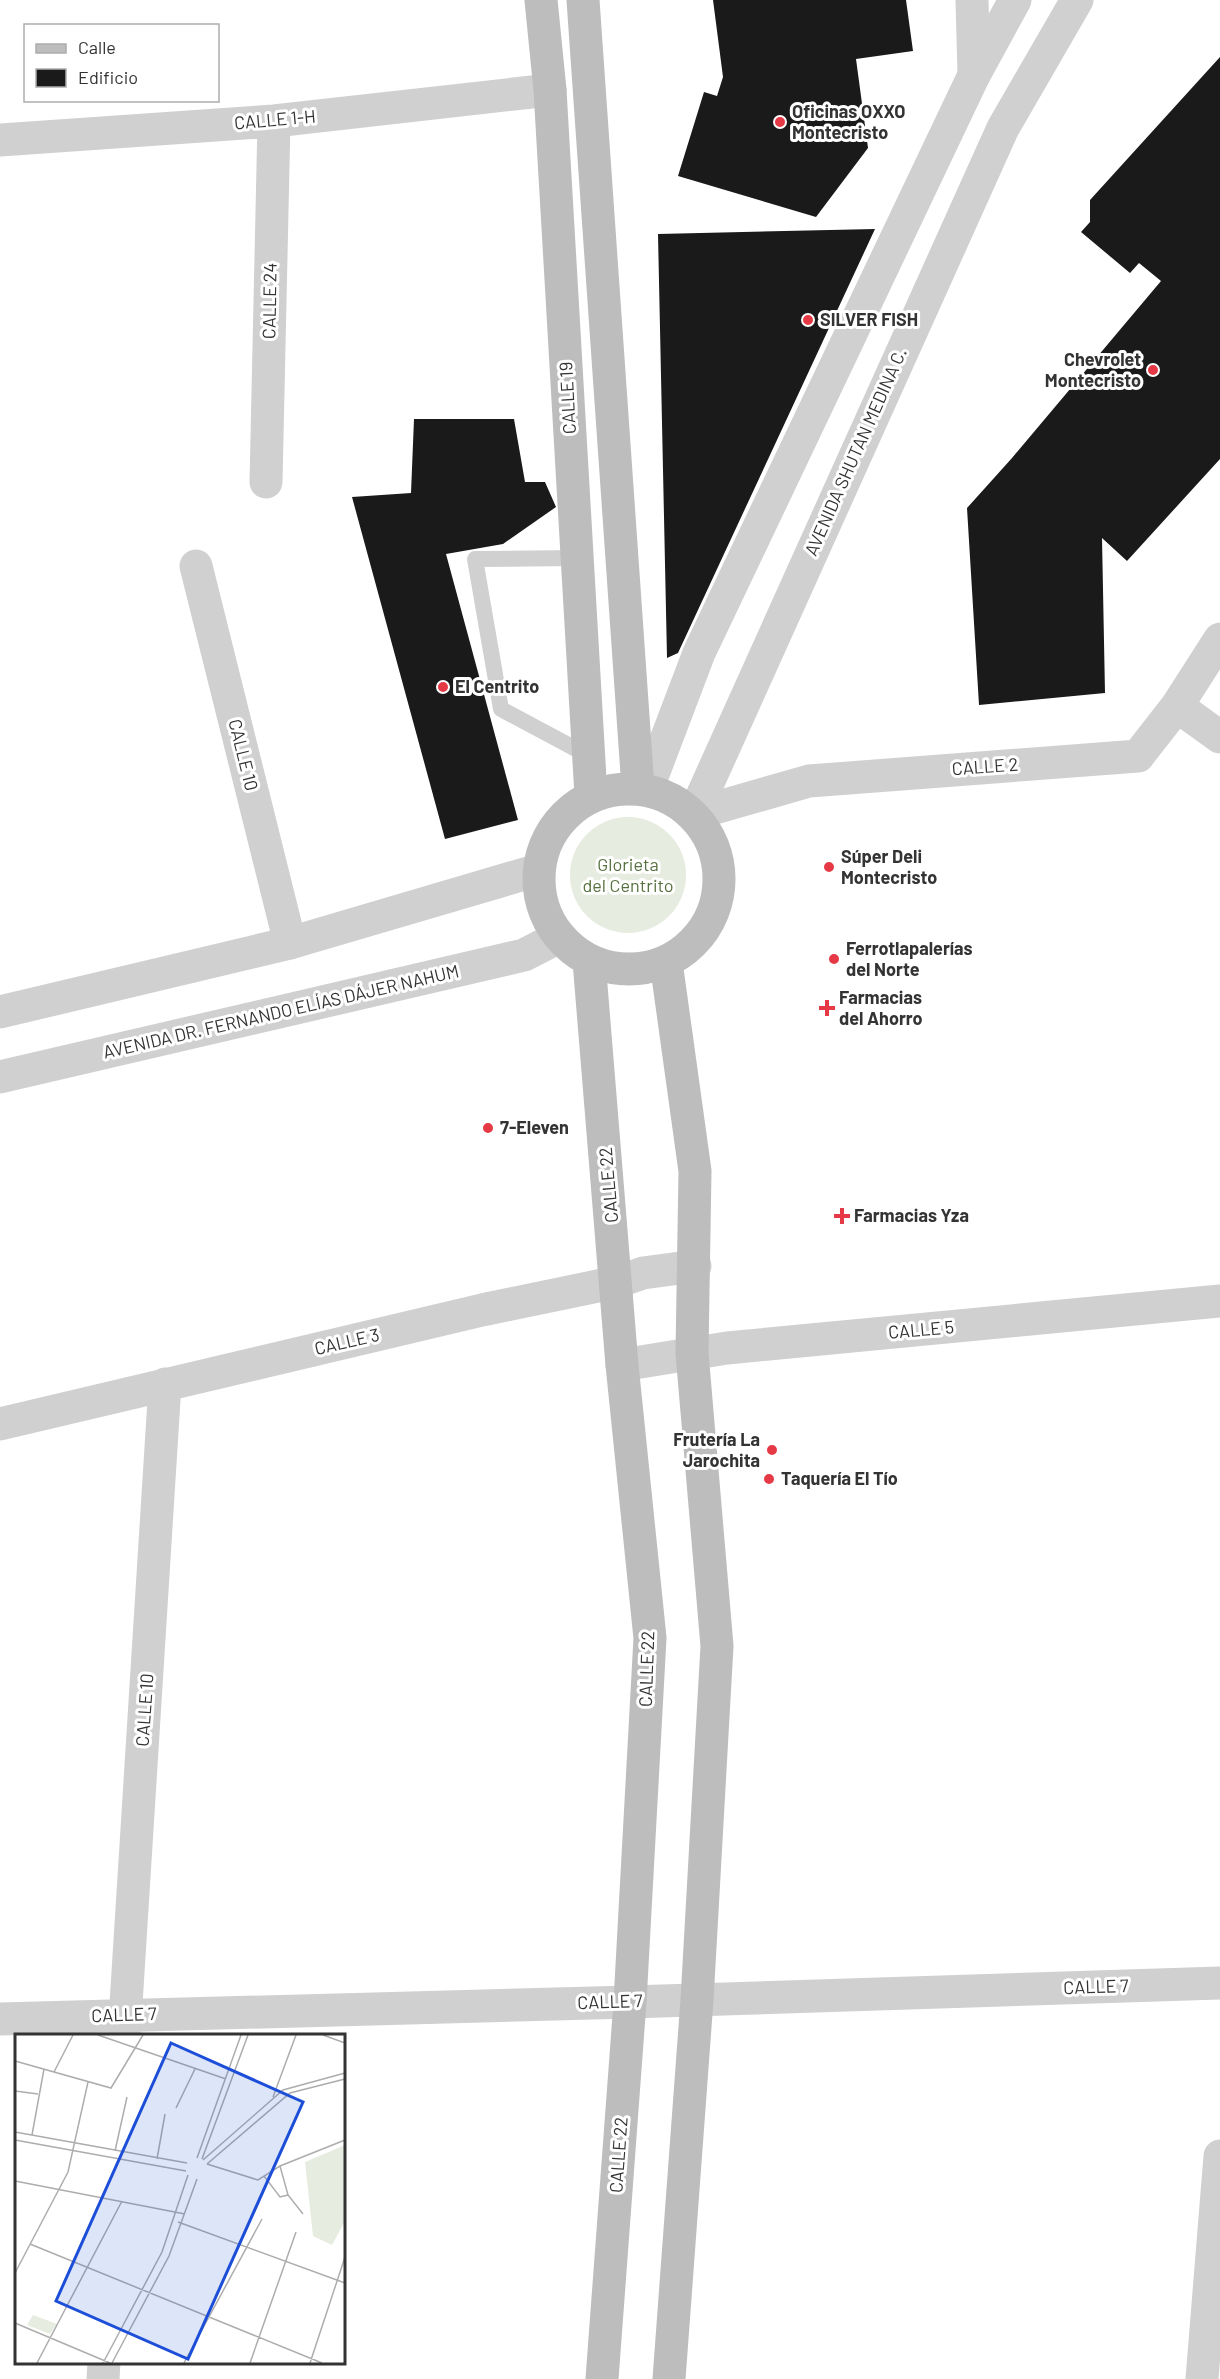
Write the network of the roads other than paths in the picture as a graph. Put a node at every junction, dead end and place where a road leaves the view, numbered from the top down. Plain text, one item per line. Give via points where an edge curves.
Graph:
1 (541, 0) edge
2 (583, 0) edge
3 (972, 0) edge
4 (1015, 0) edge
5 (1077, 0) edge
6 (974, 75) junction
7 (550, 90) junction
8 (274, 121) junction
9 (0, 140) edge
10 (266, 482) dead end
11 (577, 558) junction
12 (196, 566) dead end
13 (1220, 639) edge
14 (1177, 706) junction
15 (1220, 738) edge
16 (589, 756) junction
17 (642, 789) junction
18 (591, 796) junction
19 (694, 814) junction
20 (538, 870) junction
21 (558, 937) junction
22 (290, 943) junction
23 (590, 961) junction
24 (666, 962) junction
25 (0, 1012) edge
26 (0, 1077) edge
27 (695, 1266) junction
28 (617, 1282) junction
29 (1220, 1301) edge
30 (692, 1353) junction
31 (622, 1365) junction
32 (165, 1384) junction
33 (0, 1424) edge
34 (1220, 1983) edge
35 (697, 2000) junction
36 (630, 2002) junction
37 (0, 2019) edge
38 (125, 2025) edge
39 (1220, 2156) edge
40 (104, 2364) edge
41 (103, 2379) edge
42 (602, 2379) edge
43 (669, 2379) edge
44 (1202, 2379) edge

1 - 7 main road, CALLE 19
2 - 17 main road
3 - 6 street
4 - 6 street
5 - 19 street, AVENIDA SHUTAN MEDINA C. via 1003,128
6 - 17 street via 699,653
7 - 8 street, CALLE 1-H
7 - 11 main road, CALLE 19
8 - 9 street, CALLE 1-H
8 - 10 street, CALLE 24
11 - 16 main road, CALLE 19
11 - 16 lane via 475,559 501,709
12 - 22 street, CALLE 10
13 - 14 street, CALLE 2
14 - 15 street
14 - 19 street, CALLE 2 via 1138,756 809,781
16 - 18 main road, CALLE 19
17 - 18 main road via 614,789
17 - 19 main road via 678,802
18 - 20 main road via 562,817 544,847
19 - 24 main road via 712,839 721,872 717,904 698,939
20 - 21 main road via 539,894
20 - 22 street
21 - 23 main road
21 - 26 street, AVENIDA DR. FERNANDO ELÍAS DÁJER NAHUM via 524,955
22 - 25 street
23 - 24 main road via 628,970
23 - 28 main road, CALLE 22
24 - 27 main road via 695,1171
27 - 28 street, CALLE 3 via 643,1273
27 - 30 main road
28 - 31 main road, CALLE 22
28 - 32 street, CALLE 3
29 - 30 street, CALLE 5
30 - 31 street, CALLE 5
30 - 35 main road via 717,1646
31 - 36 main road, CALLE 22 via 650,1638
32 - 33 street, CALLE 3
32 - 38 street, CALLE 10
34 - 35 street, CALLE 7
35 - 36 street, CALLE 7
35 - 43 main road
36 - 38 street, CALLE 7
36 - 42 main road, CALLE 22
37 - 38 street, CALLE 7
39 - 44 street
40 - 41 street

